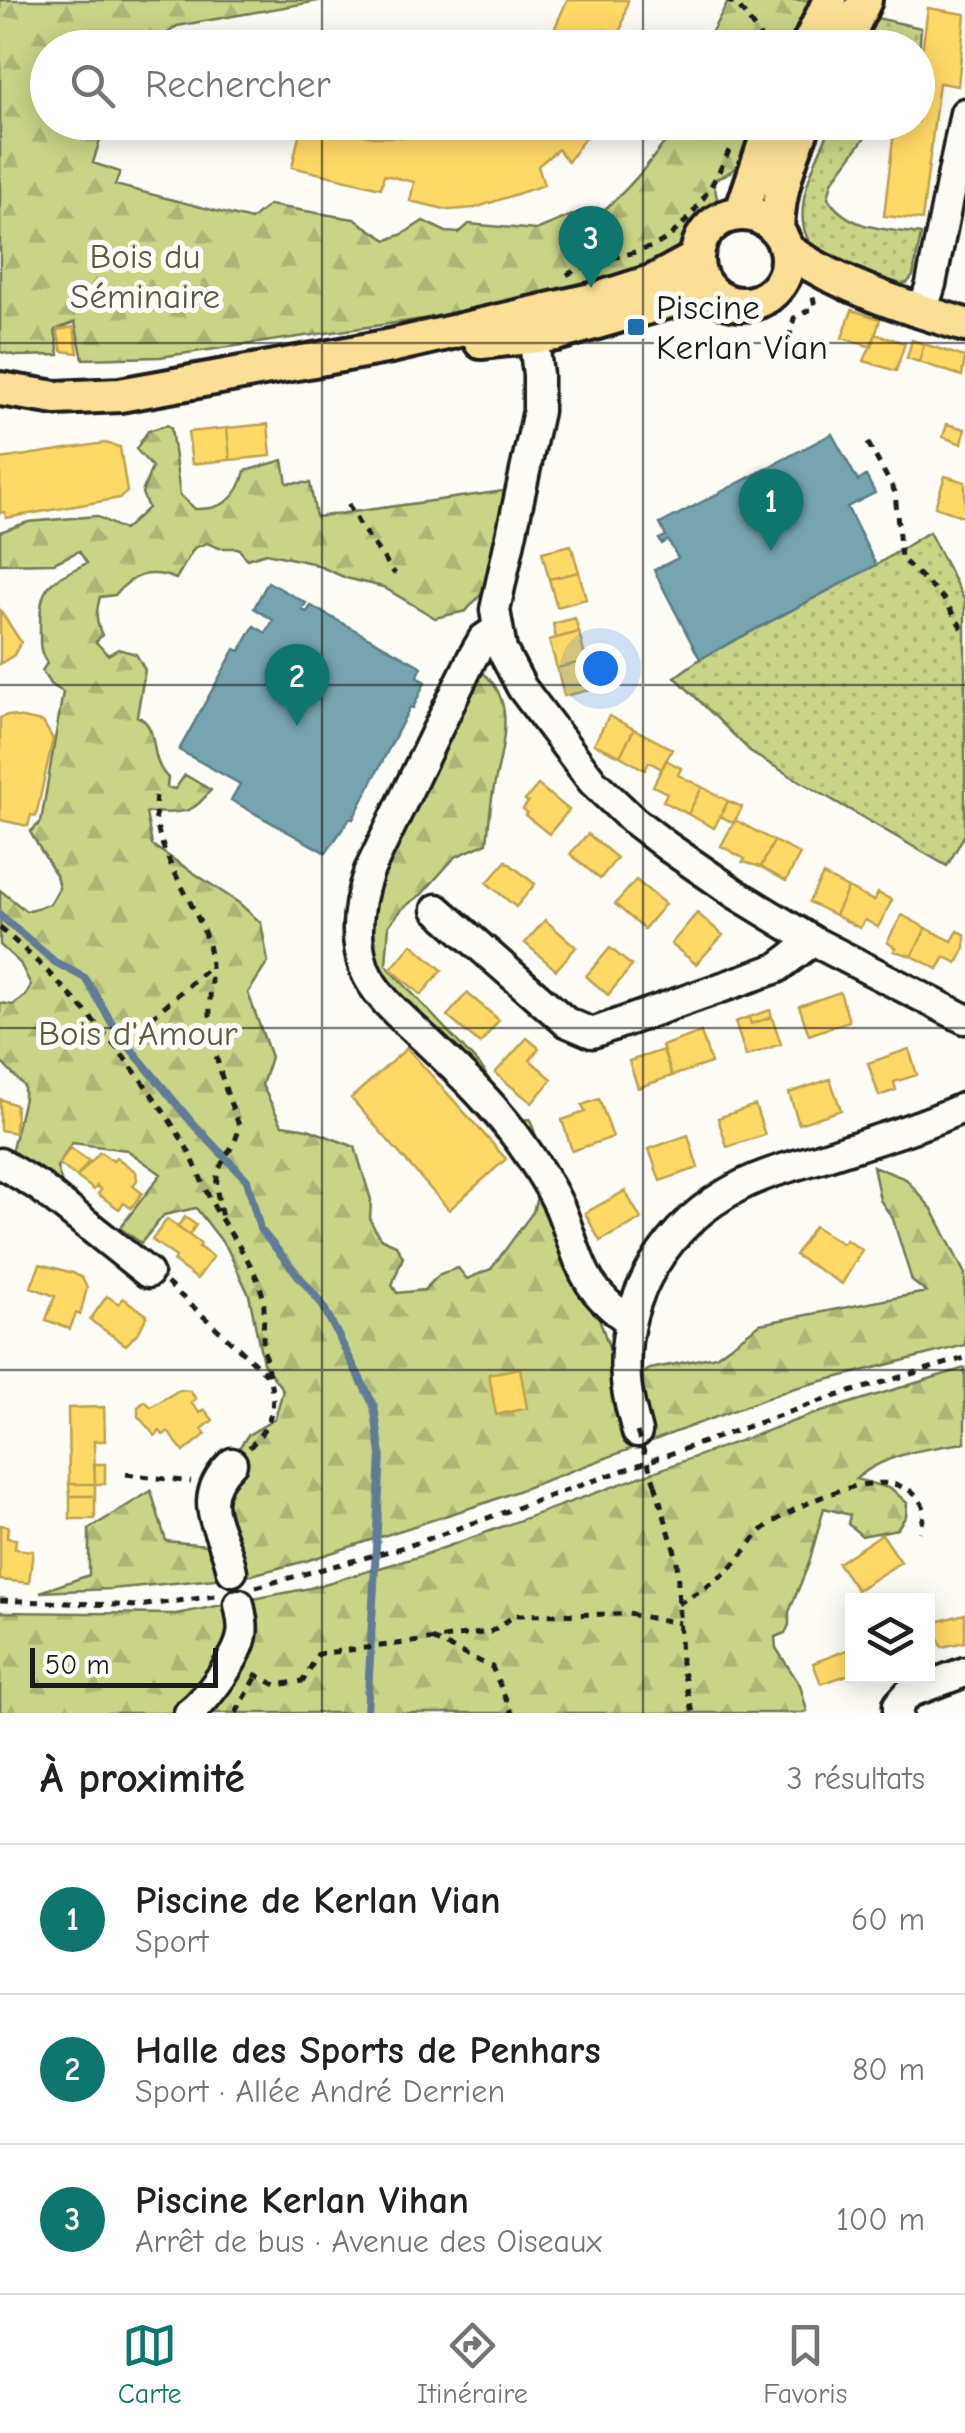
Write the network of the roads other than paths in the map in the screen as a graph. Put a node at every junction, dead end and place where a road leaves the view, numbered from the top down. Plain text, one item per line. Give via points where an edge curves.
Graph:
1 (830, 0) edge
2 (865, 0) edge
3 (815, 30) edge
4 (851, 30) edge
5 (965, 112) edge
6 (766, 140) edge
7 (798, 140) edge
8 (741, 214) junction
9 (782, 240) junction
10 (696, 258) junction
11 (708, 290) junction
12 (856, 290) junction
13 (774, 292) junction
14 (922, 312) junction
15 (965, 325) edge
16 (532, 326) junction
17 (0, 368) edge
18 (171, 384) junction
19 (0, 390) edge
20 (489, 635) junction
21 (437, 910) dead end
22 (812, 941) junction
23 (965, 1019) edge
24 (965, 1107) edge
25 (0, 1163) edge
26 (148, 1273) road end
27 (630, 1321) junction
28 (638, 1432) road end
29 (223, 1474) road end
30 (965, 1672) edge
31 (188, 1713) edge
32 (898, 1713) edge

1 - 3 main road
2 - 4 main road
5 - 14 street
6 - 8 main road
7 - 9 main road via 778,204
8 - 9 main road via 767,221
8 - 10 main road via 705,232
9 - 12 main road
9 - 13 main road via 783,279
10 - 11 main road
10 - 16 main road via 654,281
11 - 13 main road via 748,304
11 - 16 main road
12 - 13 main road
12 - 14 main road
14 - 15 main road
16 - 18 main road
16 - 20 street via 538,411
17 - 18 main road
18 - 19 main road via 84,398
20 - 22 street via 610,800 704,872
20 - 27 street via 369,871 359,908 360,950 365,971 388,1003 520,1141 558,1205 589,1285
21 - 22 street via 566,1022 592,1034 778,968
22 - 23 street
24 - 27 street via 756,1178 718,1198 665,1247
25 - 26 street
27 - 28 street via 626,1379
29 - 31 street via 210,1502 227,1544 242,1632 199,1706
30 - 32 street via 909,1692

